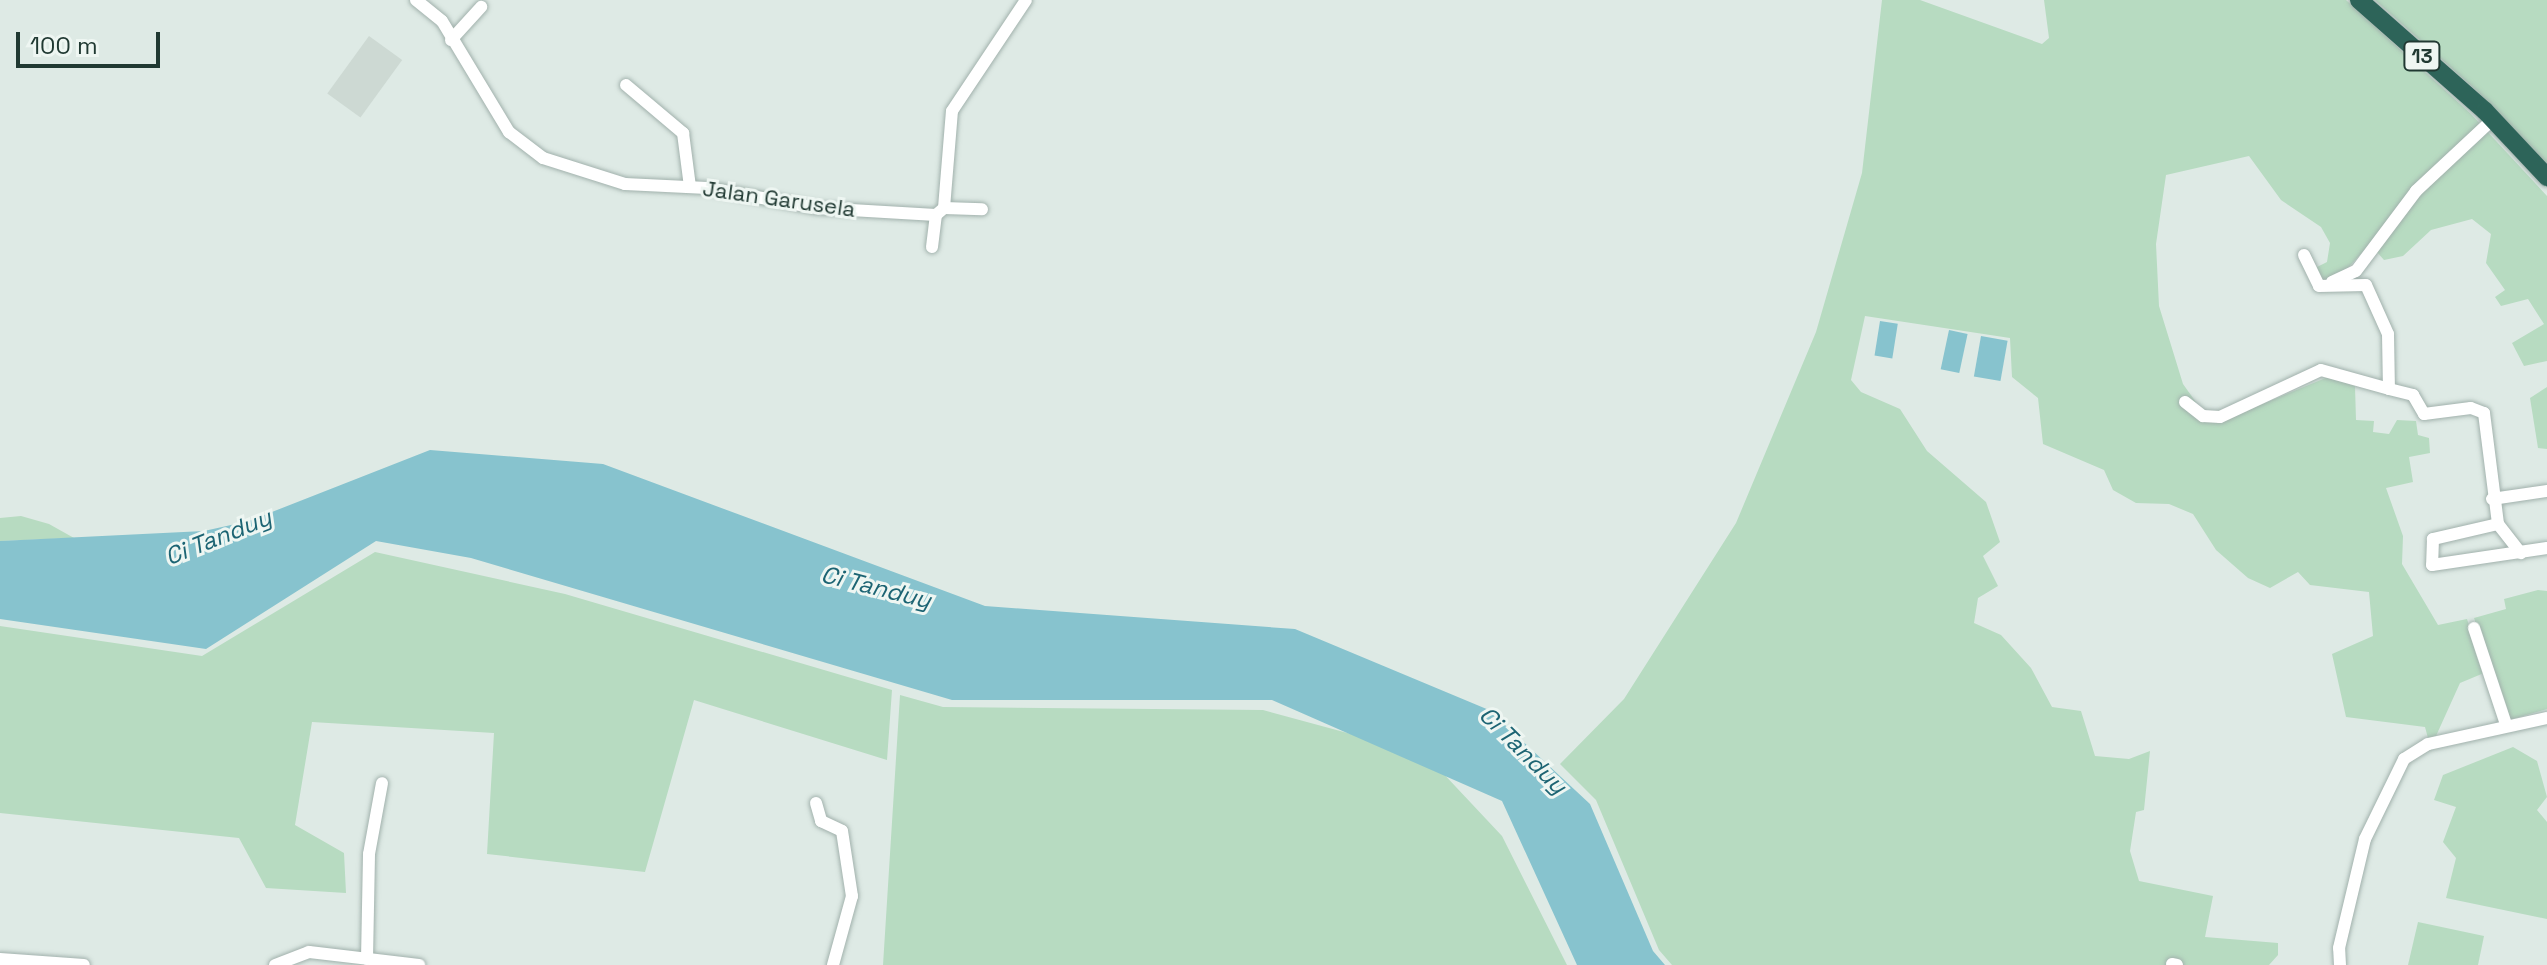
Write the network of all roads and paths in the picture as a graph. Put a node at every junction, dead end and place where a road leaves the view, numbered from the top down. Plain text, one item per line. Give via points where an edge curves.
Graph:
1 (416, 0) edge
2 (1026, 0) edge
3 (2359, 0) edge
4 (481, 7) dead end
5 (451, 40) junction
6 (626, 85) dead end
7 (2493, 119) junction
8 (2547, 177) edge
9 (690, 187) junction
10 (982, 209) dead end
11 (940, 212) junction
12 (932, 247) dead end
13 (2304, 255) dead end
14 (2319, 286) junction
15 (2389, 389) junction
16 (2185, 402) dead end
17 (2547, 491) edge
18 (2492, 499) junction
19 (2498, 524) junction
20 (2547, 548) edge
21 (2521, 553) junction
22 (2474, 628) dead end
23 (2547, 718) edge
24 (2506, 724) junction
25 (382, 783) dead end
26 (816, 803) dead end
27 (0, 959) edge
28 (367, 959) junction
29 (84, 965) edge
30 (275, 965) edge
31 (419, 965) edge
32 (833, 965) edge
33 (2340, 965) edge

1 - 5 street, Jalan Garusela via 436,14
2 - 11 street via 952,111
3 - 7 highway, 13
4 - 5 street
5 - 9 street, Jalan Garusela via 509,132 543,158 625,184
6 - 9 street via 683,133
7 - 8 highway, 13
7 - 14 street via 2416,191 2356,271
9 - 11 street, Jalan Garusela via 817,208
10 - 11 street, Jalan Garusela
11 - 12 street
13 - 14 street
14 - 15 street via 2366,285 2388,334
15 - 16 street via 2321,370 2220,417 2203,416
15 - 18 street via 2413,395 2424,414 2480,409 2488,435
17 - 18 street
18 - 19 street
19 - 21 street
19 - 21 street via 2433,539 2432,565
20 - 21 street
22 - 24 street
23 - 24 street
24 - 33 street via 2428,744 2404,759 2365,839 2339,948
25 - 28 street via 369,854
26 - 32 street via 821,821 842,831 852,896
27 - 29 street
28 - 30 street via 309,952
28 - 31 street

